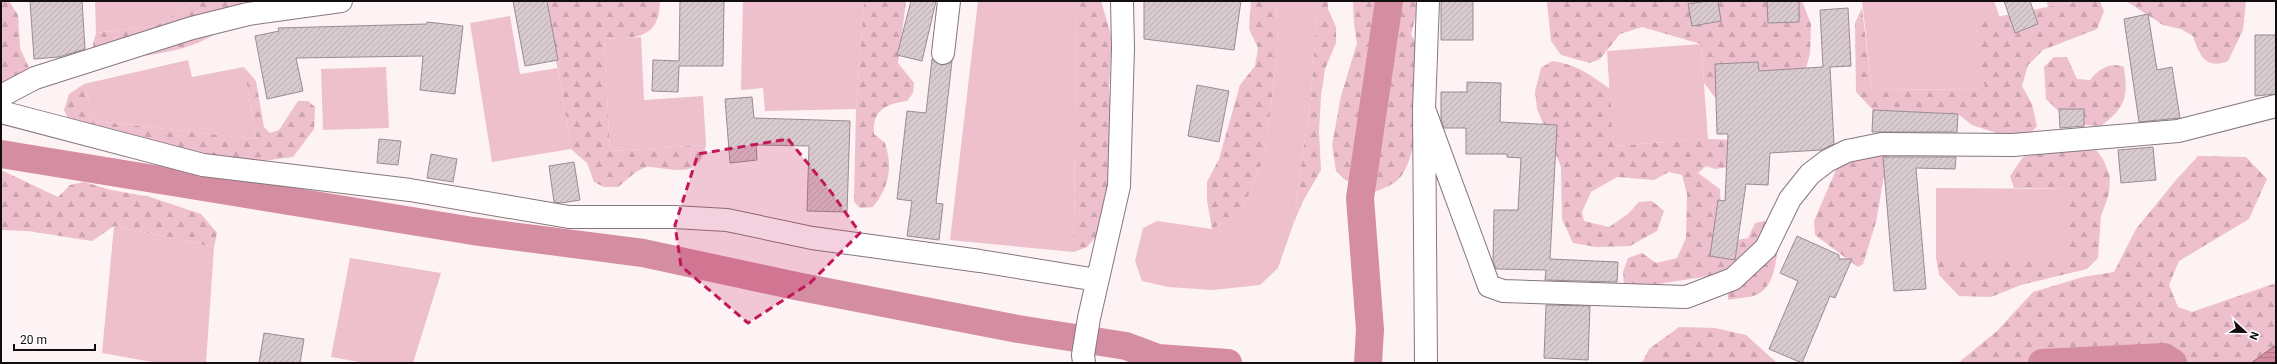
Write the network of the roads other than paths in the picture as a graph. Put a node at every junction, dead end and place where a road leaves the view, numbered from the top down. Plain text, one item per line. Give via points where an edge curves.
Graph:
1 (341, 1) edge
2 (949, 1) edge
3 (1122, 1) edge
4 (1428, 1) edge
5 (943, 53) dead end
6 (1, 96) edge
7 (2276, 106) edge
8 (1424, 109) junction
9 (1, 112) edge
10 (1097, 280) junction
11 (1084, 359) edge
12 (1426, 363) edge

1 - 6 street via 248,14 192,28 35,78
2 - 5 street
3 - 10 street via 1119,186
4 - 8 street
7 - 8 street via 2178,132 2013,145 1882,144 1847,151 1827,161 1810,174 1790,199 1766,248 1733,279 1686,296 1503,291 1490,286
8 - 12 street
9 - 10 street via 203,165 410,190 569,217 727,220 812,238
10 - 11 street via 1088,318

